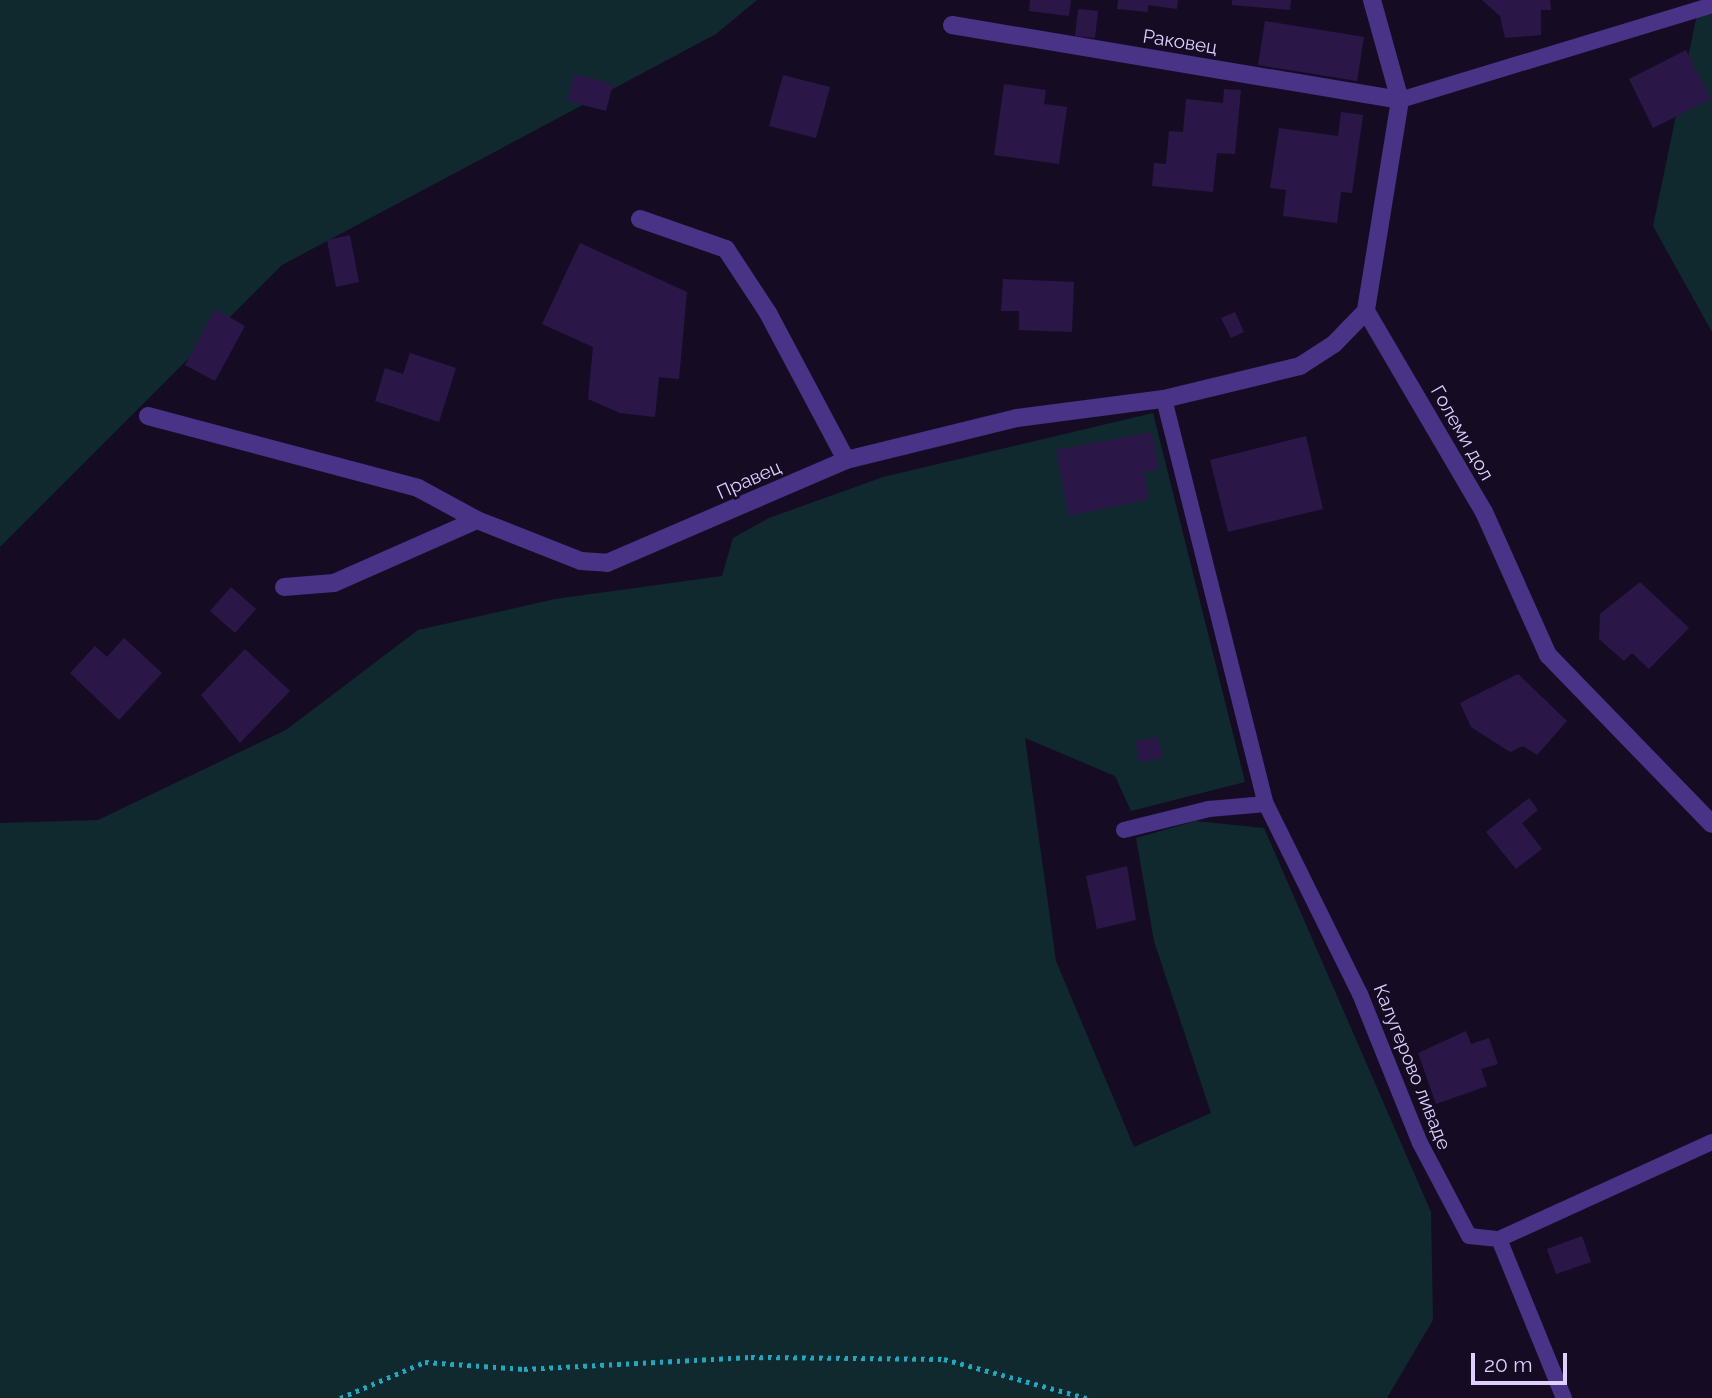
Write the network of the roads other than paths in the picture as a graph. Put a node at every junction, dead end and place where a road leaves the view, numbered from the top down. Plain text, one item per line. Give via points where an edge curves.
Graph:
1 (1372, 0) edge
2 (1712, 5) edge
3 (952, 25) dead end
4 (1400, 100) junction
5 (640, 219) dead end
6 (1366, 311) junction
7 (1164, 399) junction
8 (148, 416) dead end
9 (846, 460) junction
10 (477, 520) junction
11 (284, 587) dead end
12 (1266, 804) junction
13 (1712, 824) edge
14 (1124, 830) dead end
15 (1712, 1142) edge
16 (1499, 1239) junction
17 (1564, 1398) edge

1 - 4 street
2 - 4 lane
3 - 4 street, Раковец
4 - 6 street
5 - 9 street via 726,249 768,313
6 - 7 street, Правец via 1334,344 1300,366
6 - 13 street, Големи дол via 1484,512 1548,656
7 - 9 street, Правец via 1017,418
7 - 12 lane, Калугерово ливаде
8 - 10 street, Правец via 392,480
9 - 10 street, Правец via 607,563 581,561
10 - 11 street via 334,583
12 - 14 lane via 1209,809
12 - 16 lane, Калугерово ливаде via 1360,994 1379,1053 1455,1219 1469,1236
15 - 16 lane
16 - 17 lane

